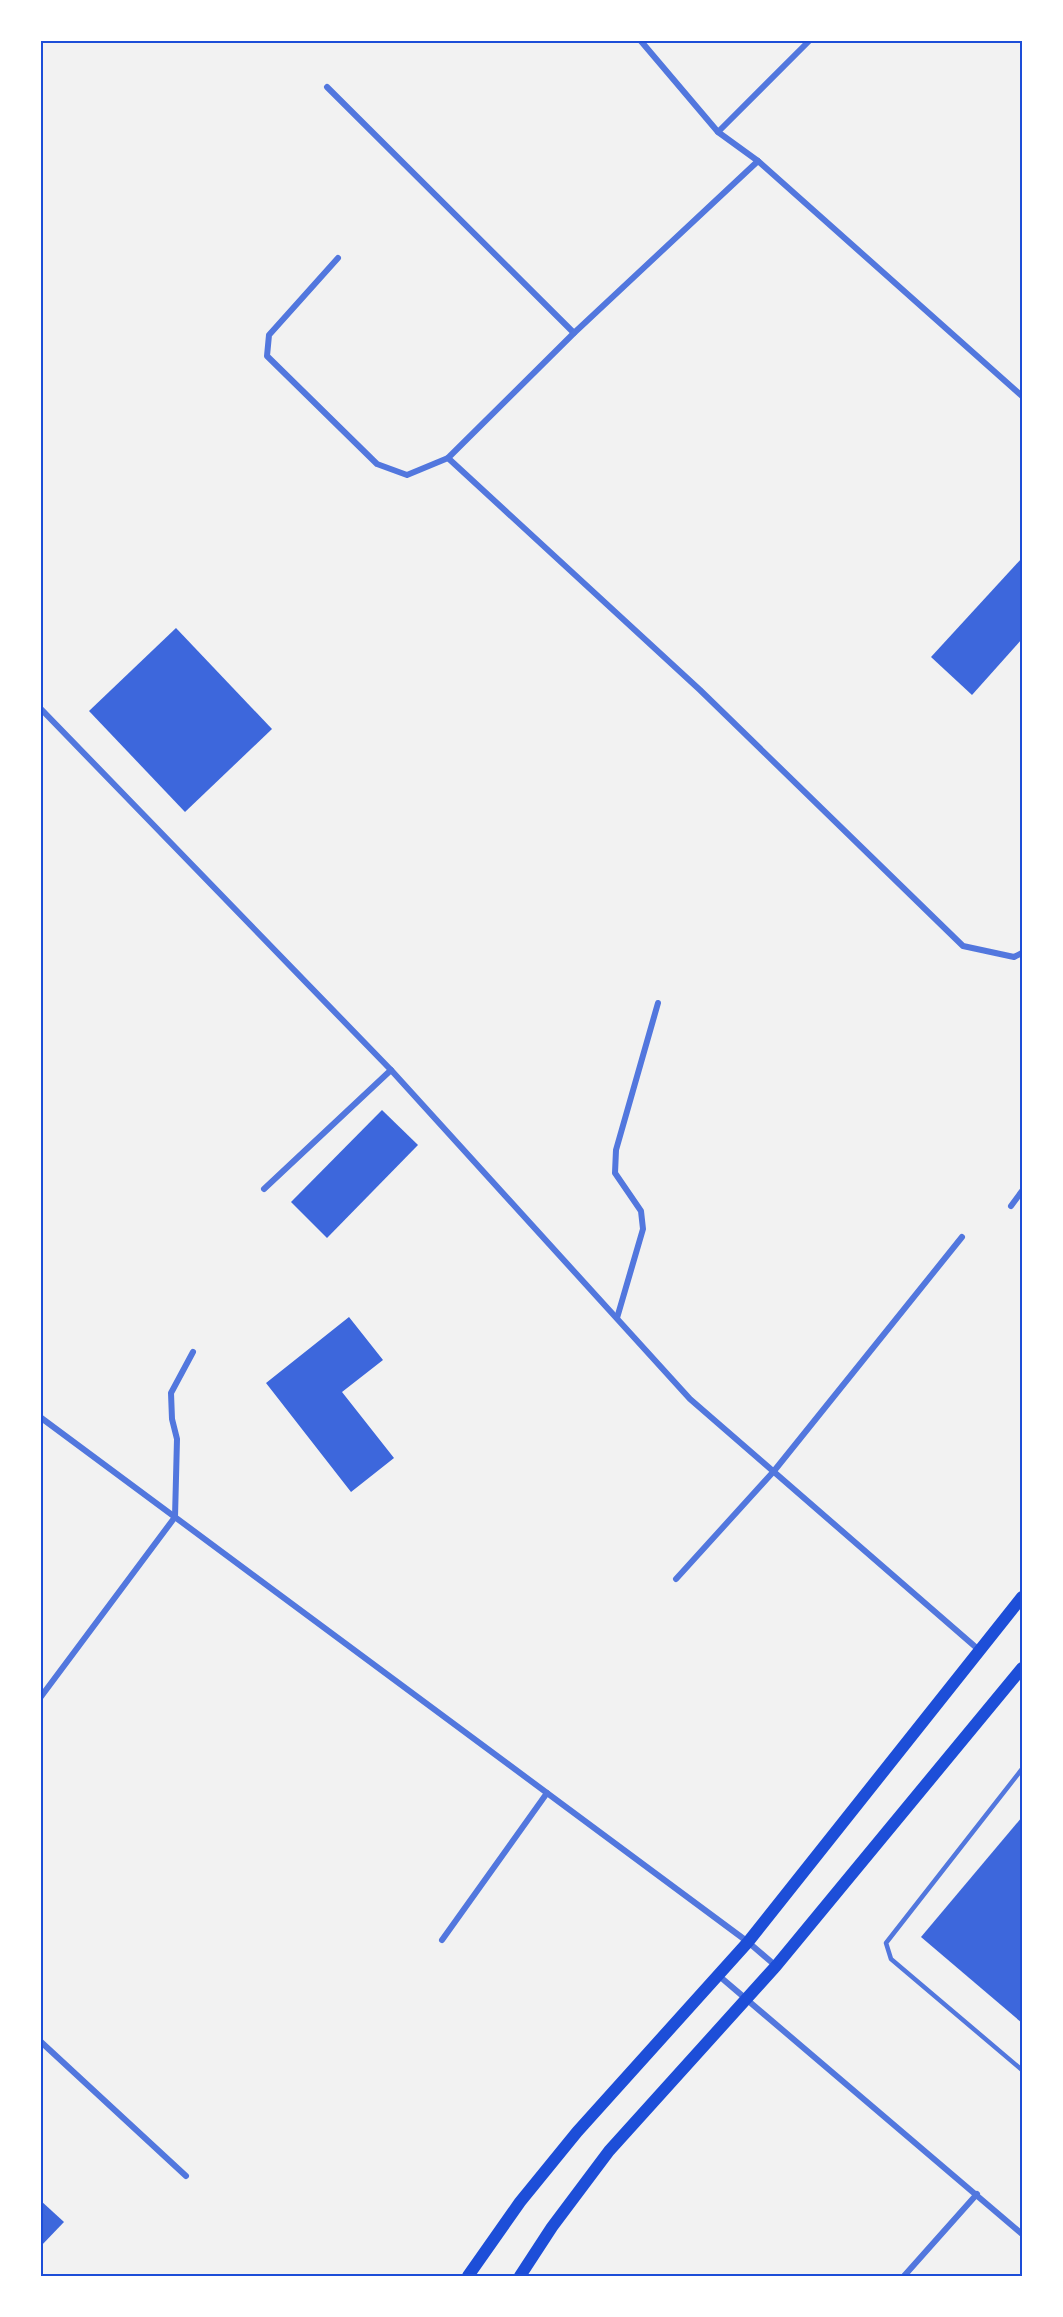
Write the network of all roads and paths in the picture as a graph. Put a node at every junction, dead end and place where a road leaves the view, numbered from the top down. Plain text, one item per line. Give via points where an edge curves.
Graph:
1 (640, 40) edge
2 (810, 40) edge
3 (327, 87) dead end
4 (718, 132) junction
5 (758, 161) junction
6 (338, 258) dead end
7 (574, 333) junction
8 (1023, 396) edge
9 (448, 458) junction
10 (40, 708) edge
11 (1023, 953) edge
12 (658, 1003) dead end
13 (391, 1070) junction
14 (264, 1189) dead end
15 (1023, 1191) edge
16 (1011, 1206) dead end
17 (962, 1237) dead end
18 (617, 1318) junction
19 (193, 1352) dead end
20 (40, 1417) edge
21 (774, 1471) junction
22 (175, 1517) junction
23 (676, 1579) dead end
24 (1023, 1597) edge
25 (980, 1650) junction
26 (1023, 1668) edge
27 (40, 1698) edge
28 (1023, 1769) edge
29 (548, 1793) junction
30 (442, 1940) dead end
31 (748, 1942) junction
32 (776, 1966) junction
33 (718, 1975) junction
34 (747, 1999) junction
35 (40, 2041) edge
36 (1023, 2070) edge
37 (186, 2176) dead end
38 (976, 2194) junction
39 (1023, 2234) edge
40 (468, 2277) edge
41 (520, 2277) edge
42 (904, 2277) edge

1 - 4 street
2 - 4 street
3 - 7 street
4 - 5 street
5 - 7 street
5 - 8 street
6 - 9 street via 269,335 267,356 377,464 407,474
7 - 9 street
9 - 11 street via 700,690 963,946 1014,957
10 - 13 street
12 - 18 street via 616,1150 615,1173 641,1211 643,1229
13 - 14 street
13 - 18 street
15 - 16 street
17 - 21 street
18 - 21 street via 690,1399
19 - 22 street via 171,1393 177,1439
20 - 22 street
21 - 23 street
21 - 25 street
22 - 27 street
22 - 29 street
24 - 25 main road
25 - 31 main road
26 - 32 main road
28 - 36 lane via 886,1943 891,1959
29 - 30 street
29 - 31 street
31 - 32 street
31 - 33 main road
32 - 34 main road
33 - 34 street
33 - 40 main road via 577,2132 520,2202
34 - 38 street
34 - 41 main road via 609,2151
35 - 37 street
38 - 39 street
38 - 42 street

